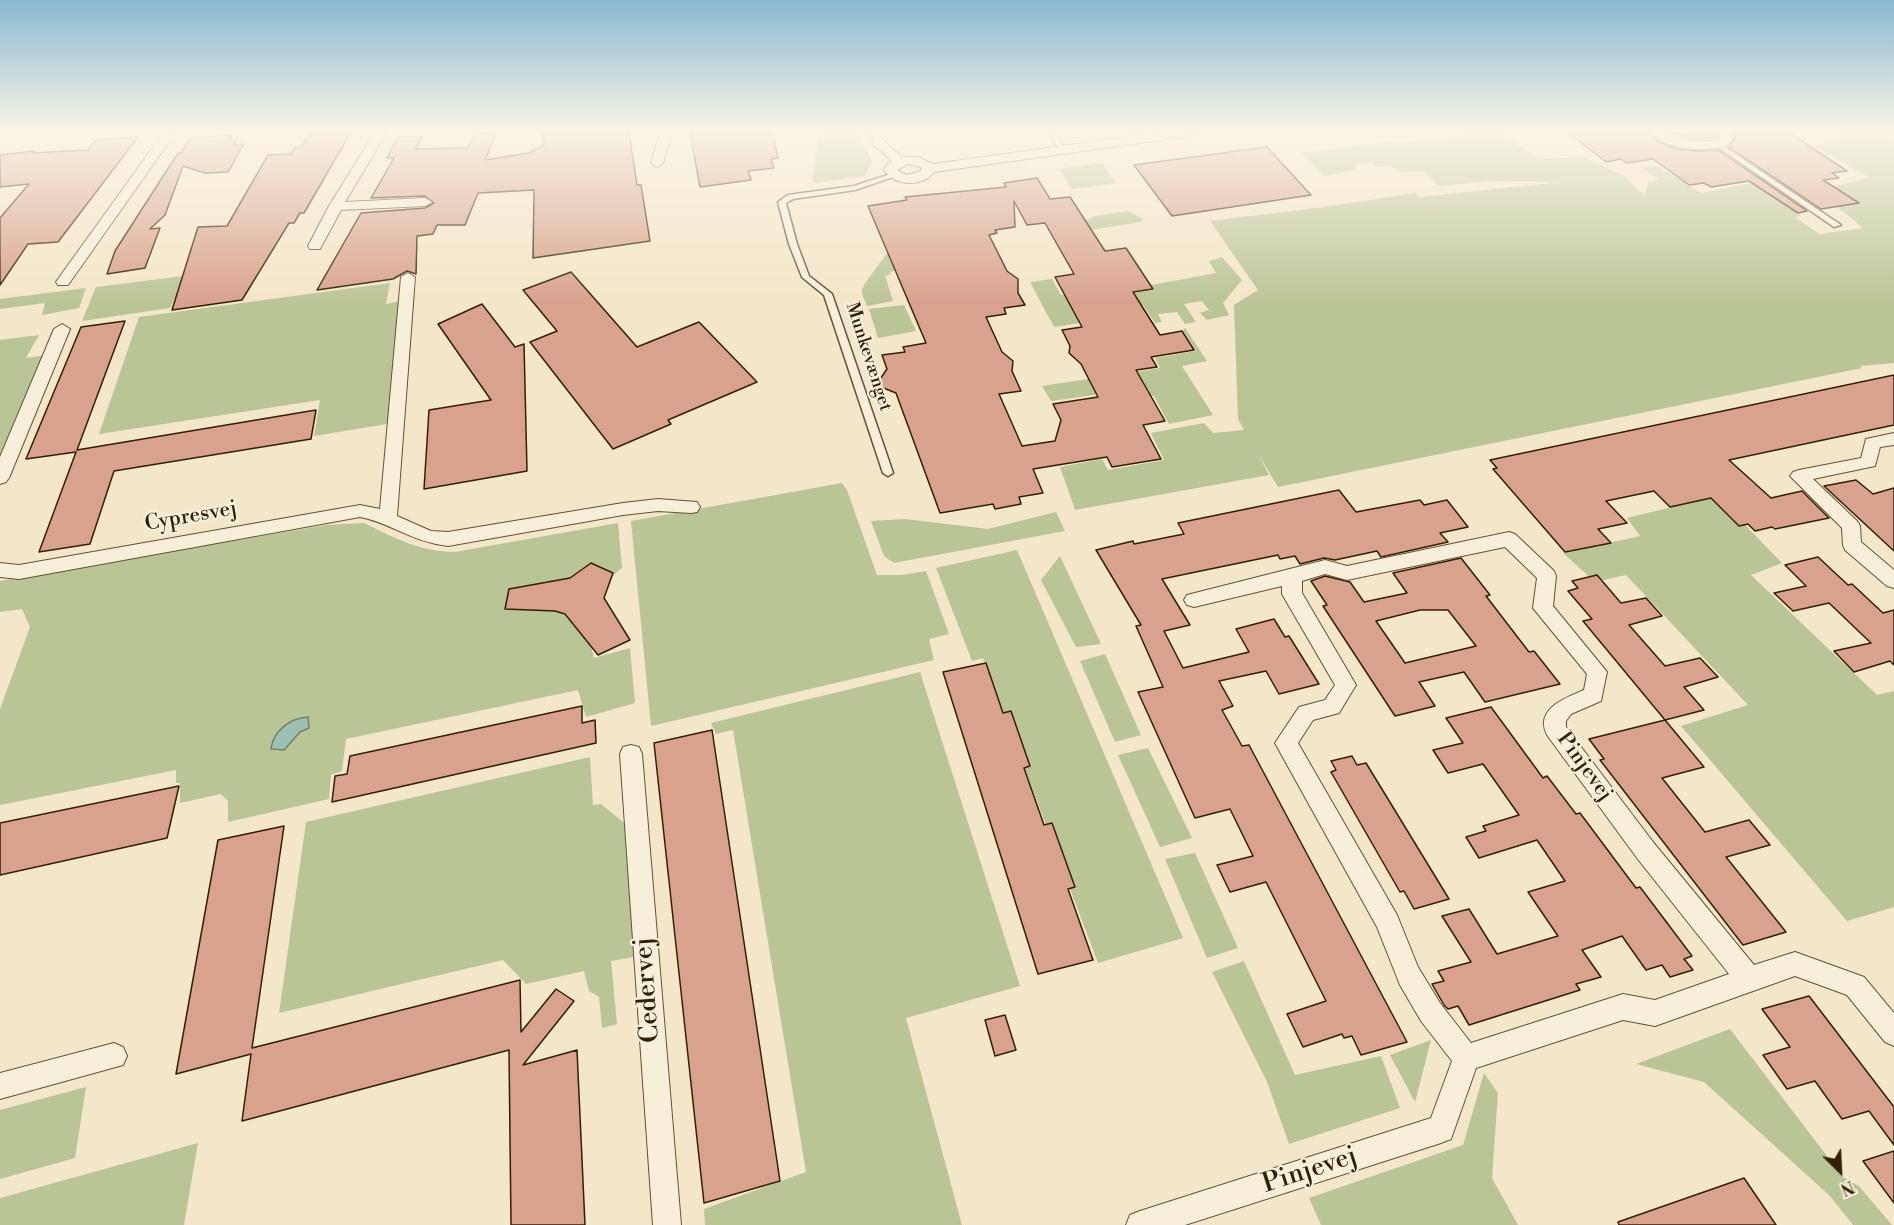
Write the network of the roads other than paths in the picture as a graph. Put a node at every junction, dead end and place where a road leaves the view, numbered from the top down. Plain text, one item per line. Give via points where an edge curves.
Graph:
1 (129, 189) edge
2 (346, 189) edge
3 (847, 189) edge
4 (1784, 189) edge
5 (425, 202) dead end
6 (336, 206) junction
7 (1837, 225) dead end
8 (315, 246) dead end
9 (408, 277) dead end
10 (63, 282) dead end
11 (62, 329) dead end
12 (1894, 439) edge
13 (888, 473) dead end
14 (0, 478) edge
15 (691, 507) dead end
16 (388, 521) junction
17 (0, 570) edge
18 (1292, 576) junction
19 (1894, 581) edge
20 (1194, 600) dead end
21 (631, 754) dead end
22 (1749, 980) junction
23 (1894, 1033) edge
24 (114, 1056) dead end
25 (1466, 1058) junction
26 (0, 1086) edge
27 (667, 1225) edge
28 (1140, 1225) edge

1 - 10 street
2 - 6 street
3 - 13 lane, Munkevænget via 791,197 782,202 806,277 828,294
4 - 7 lane
5 - 6 street
6 - 8 street
9 - 16 street
11 - 14 street
12 - 19 street via 1872,443 1869,462 1799,476 1851,526 1852,545
15 - 16 street, Cypresvej via 623,509 448,539 428,537
16 - 17 street, Cypresvej via 360,511 338,513 19,572
18 - 20 street, Pinjevej
18 - 22 street, Pinjevej via 1325,567 1347,573 1509,539 1547,576 1543,608 1598,672 1594,695 1564,708 1555,718 1555,729
18 - 25 street via 1292,594 1346,685 1332,707 1306,713 1287,743 1388,923 1392,943 1438,1025
21 - 27 street, Cedervej
22 - 23 street via 1795,964 1845,982 1855,986
22 - 25 street via 1655,1013 1623,1007
24 - 26 street
25 - 28 street, Pinjevej via 1441,1129

